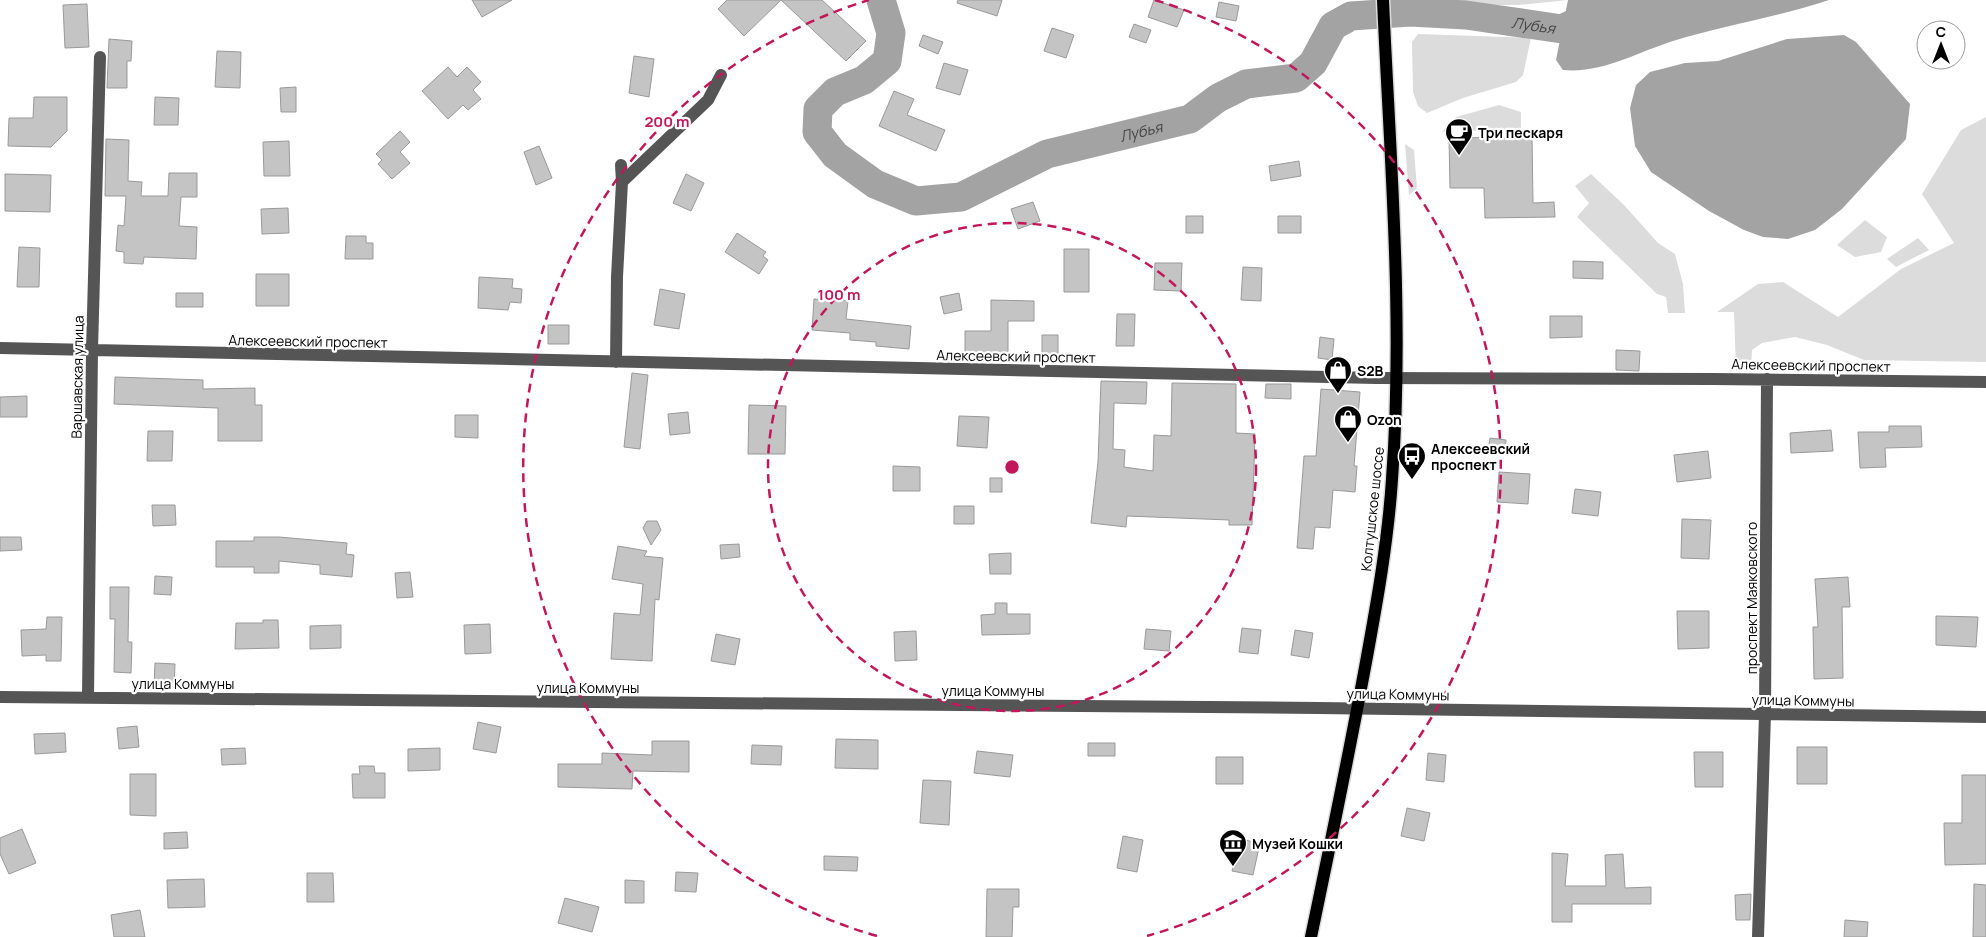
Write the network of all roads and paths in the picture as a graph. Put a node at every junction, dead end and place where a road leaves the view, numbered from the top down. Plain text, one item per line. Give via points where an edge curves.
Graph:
1 (1383, 0) edge
2 (100, 56) dead end
3 (722, 75) dead end
4 (621, 165) dead end
5 (622, 182) junction
6 (0, 348) edge
7 (92, 350) junction
8 (616, 362) junction
9 (1397, 378) junction
10 (1767, 379) junction
11 (1986, 382) edge
12 (0, 697) edge
13 (88, 697) junction
14 (1358, 708) junction
15 (1765, 714) junction
16 (1986, 717) edge
17 (1311, 937) edge
18 (1758, 937) edge

1 - 9 main road, Колтушское шоссе
2 - 7 street, Варшавская улица
3 - 5 street via 708,100
4 - 5 street
5 - 8 street
6 - 7 street, Алексеевский проспект
7 - 8 street, Алексеевский проспект
7 - 13 street, Варшавская улица
8 - 9 street, Алексеевский проспект
9 - 10 street, Алексеевский проспект
9 - 14 main road, Колтушское шоссе via 1387,523
10 - 11 street, Алексеевский проспект
10 - 15 street, проспект Маяковского
12 - 13 street, улица Коммуны
13 - 14 street, улица Коммуны
14 - 15 street, улица Коммуны
14 - 17 main road, Колтушское шоссе
15 - 16 street, улица Коммуны
15 - 18 street, проспект Маяковского

